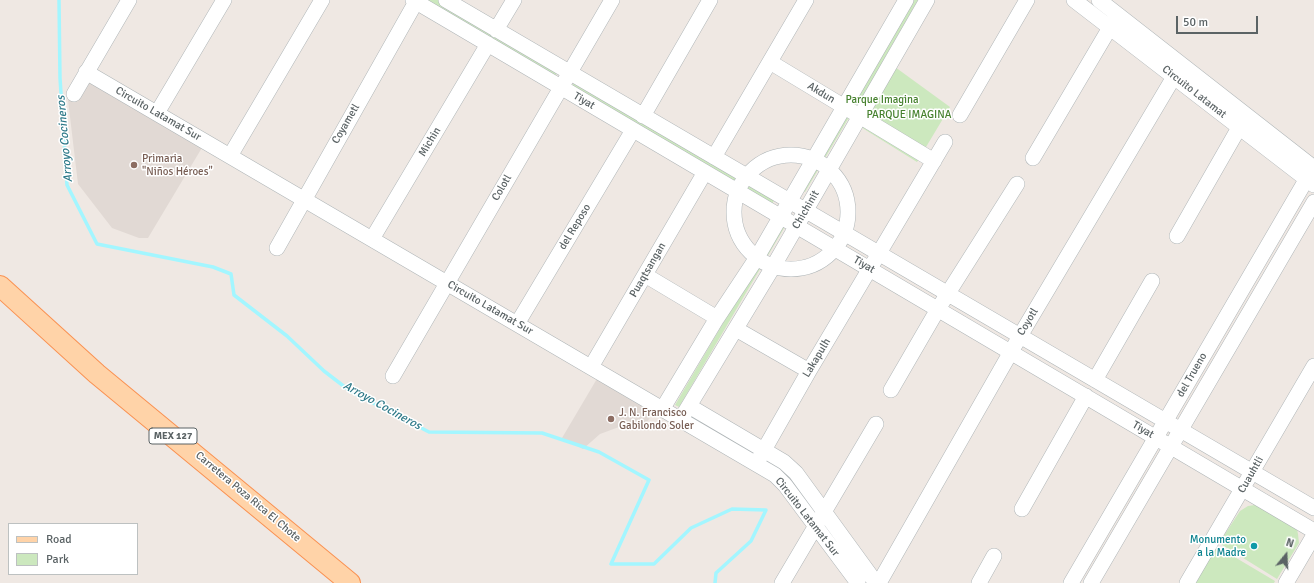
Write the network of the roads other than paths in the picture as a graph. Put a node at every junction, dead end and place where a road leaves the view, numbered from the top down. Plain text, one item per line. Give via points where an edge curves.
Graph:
1 (129, 0) edge
2 (224, 0) edge
3 (322, 0) edge
4 (446, 0) edge
5 (514, 0) edge
6 (612, 0) edge
7 (710, 0) edge
8 (806, 0) edge
9 (906, 0) edge
10 (927, 0) edge
11 (1028, 0) edge
12 (1074, 0) edge
13 (1099, 0) edge
14 (415, 1) edge
15 (1117, 14) junction
16 (1110, 28) junction
17 (496, 30) junction
18 (488, 44) junction
19 (770, 62) junction
20 (1178, 71) junction
21 (86, 72) junction
22 (570, 73) junction
23 (561, 87) junction
24 (74, 94) dead end
25 (844, 107) junction
26 (157, 113) junction
27 (960, 115) dead end
28 (643, 116) junction
29 (860, 116) junction
30 (1243, 122) junction
31 (633, 130) junction
32 (670, 131) junction
33 (944, 142) dead end
34 (660, 146) junction
35 (230, 156) junction
36 (714, 157) junction
37 (1033, 158) dead end
38 (814, 159) junction
39 (934, 161) junction
40 (829, 169) junction
41 (705, 172) junction
42 (1312, 175) edge
43 (746, 176) junction
44 (1017, 184) dead end
45 (737, 191) junction
46 (304, 199) junction
47 (789, 201) junction
48 (1314, 202) edge
49 (805, 211) junction
50 (780, 216) junction
51 (796, 226) junction
52 (845, 234) junction
53 (1177, 236) dead end
54 (372, 239) junction
55 (277, 248) dead end
56 (835, 249) junction
57 (879, 254) junction
58 (756, 258) junction
59 (773, 267) junction
60 (870, 269) junction
61 (645, 275) junction
62 (1152, 281) dead end
63 (447, 283) junction
64 (0, 286) edge
65 (948, 294) junction
66 (938, 309) junction
67 (717, 318) junction
68 (518, 324) junction
69 (736, 329) junction
70 (1020, 336) junction
71 (1010, 352) junction
72 (1314, 366) edge
73 (591, 367) junction
74 (809, 370) junction
75 (393, 376) dead end
76 (1095, 380) junction
77 (891, 390) dead end
78 (1086, 396) junction
79 (689, 406) junction
80 (663, 408) junction
81 (681, 419) junction
82 (1165, 421) junction
83 (876, 424) dead end
84 (1181, 430) junction
85 (1156, 437) junction
86 (1171, 446) junction
87 (764, 450) junction
88 (756, 464) junction
89 (1252, 472) junction
90 (1242, 488) junction
91 (1314, 508) edge
92 (1022, 509) dead end
93 (824, 512) junction
94 (816, 526) junction
95 (1314, 531) edge
96 (1314, 535) edge
97 (994, 556) dead end
98 (350, 583) edge
99 (782, 583) edge
100 (858, 583) edge
101 (878, 583) edge
102 (979, 583) edge
103 (1071, 583) edge
104 (1091, 583) edge
105 (1187, 583) edge
106 (1286, 583) edge

1 - 21 street
2 - 26 street
3 - 35 street
4 - 17 street, Tiyat
5 - 17 street
6 - 22 street, Colotl
7 - 28 street
8 - 19 street
9 - 25 street, Chichinit
10 - 29 street, Chichinit
11 - 27 street
12 - 16 street, Circuito Latamat
13 - 15 street, Circuito Latamat
14 - 18 street, Tiyat
14 - 46 street, Coyametl
15 - 16 street
15 - 20 street, Circuito Latamat
16 - 20 street, Circuito Latamat
16 - 37 street
17 - 22 street, Tiyat
18 - 23 street, Tiyat
18 - 54 street, Michin
19 - 25 street, Akdun
19 - 36 street
20 - 30 street, Circuito Latamat
20 - 70 street, Coyotl
21 - 24 street
21 - 26 street, Circuito Latamat Sur
22 - 23 street, Colotl
22 - 28 street, Tiyat
23 - 31 street, Tiyat
23 - 63 street, Colotl
25 - 29 street, Akdun
25 - 38 street, Chichinit
26 - 35 street, Circuito Latamat Sur
28 - 32 street, Tiyat
29 - 39 street, Akdun
29 - 40 street, Chichinit
30 - 42 street, Circuito Latamat
30 - 53 street
31 - 34 street, Tiyat
31 - 68 street, del Reposo
32 - 34 street
32 - 36 street, Tiyat
33 - 39 street, Lakapulh
34 - 41 street, Tiyat
35 - 46 street, Circuito Latamat Sur
36 - 43 street, Tiyat
38 - 40 street
38 - 43 street via 796,155 777,156 760,163
38 - 47 street, Chichinit
39 - 57 street, Lakapulh
40 - 49 street, Chichinit
40 - 52 street via 840,183 847,199
41 - 45 street, Tiyat
41 - 61 street, Puaqtsangan
42 - 82 street, del Trueno
43 - 45 street
43 - 47 street, Tiyat
44 - 65 street
45 - 50 street, Tiyat
45 - 58 street via 733,210 735,229 743,245
46 - 54 street, Circuito Latamat Sur
46 - 55 street, Coyametl
47 - 49 street, Tiyat
47 - 50 street, Chichinit
48 - 84 street, del Trueno
49 - 51 street, Chichinit
49 - 52 street, Tiyat
50 - 51 street, Tiyat
50 - 58 street, Chichinit
51 - 56 street, Tiyat
51 - 59 street, Chichinit
52 - 56 street
52 - 57 street, Tiyat
54 - 63 street, Circuito Latamat Sur
56 - 59 street via 817,264 795,270
56 - 60 street, Tiyat
57 - 60 street, Lakapulh
57 - 65 street, Tiyat
58 - 59 street
58 - 67 street, Chichinit
59 - 69 street, Chichinit
60 - 66 street, Tiyat
60 - 74 street, Lakapulh
61 - 67 street
61 - 73 street, Puaqtsangan
62 - 76 street
63 - 68 street, Circuito Latamat Sur
63 - 75 street, Colotl
64 - 98 main road, Carretera Poza Rica El Chote / MEX 127 via 97,374
65 - 66 street
65 - 70 street, Tiyat
66 - 71 street, Tiyat
66 - 77 street
67 - 80 street, Chichinit
68 - 73 street, Circuito Latamat Sur
69 - 74 street
69 - 79 street, Chichinit
70 - 71 street, Coyotl
70 - 76 street, Tiyat
71 - 78 street, Tiyat
71 - 101 street, Coyotl
72 - 89 street, Cuauhtli
73 - 80 street, Circuito Latamat Sur
74 - 87 street, Lakapulh
76 - 82 street, Tiyat
78 - 85 street, Tiyat
78 - 92 street
79 - 81 street, Chichinit
79 - 87 street, Circuito Latamat Sur
80 - 81 street, Circuito Latamat Sur
81 - 88 street, Circuito Latamat Sur
82 - 84 street, Tiyat
82 - 85 street, del Trueno
83 - 93 street
84 - 86 street, del Trueno
84 - 89 street, Tiyat
85 - 86 street, Tiyat
85 - 103 street, del Trueno
86 - 90 street, Tiyat
86 - 104 street, del Trueno
87 - 88 street, Lakapulh
87 - 93 street, Circuito Latamat Sur via 796,473
88 - 94 street, Circuito Latamat Sur via 775,475 785,485
89 - 90 street, Cuauhtli
89 - 91 street, Tiyat
90 - 95 street, Tiyat
90 - 105 street, Cuauhtli
93 - 94 street
93 - 101 street, Circuito Latamat Sur
94 - 99 street
94 - 100 street, Circuito Latamat Sur
96 - 106 street
97 - 102 street

